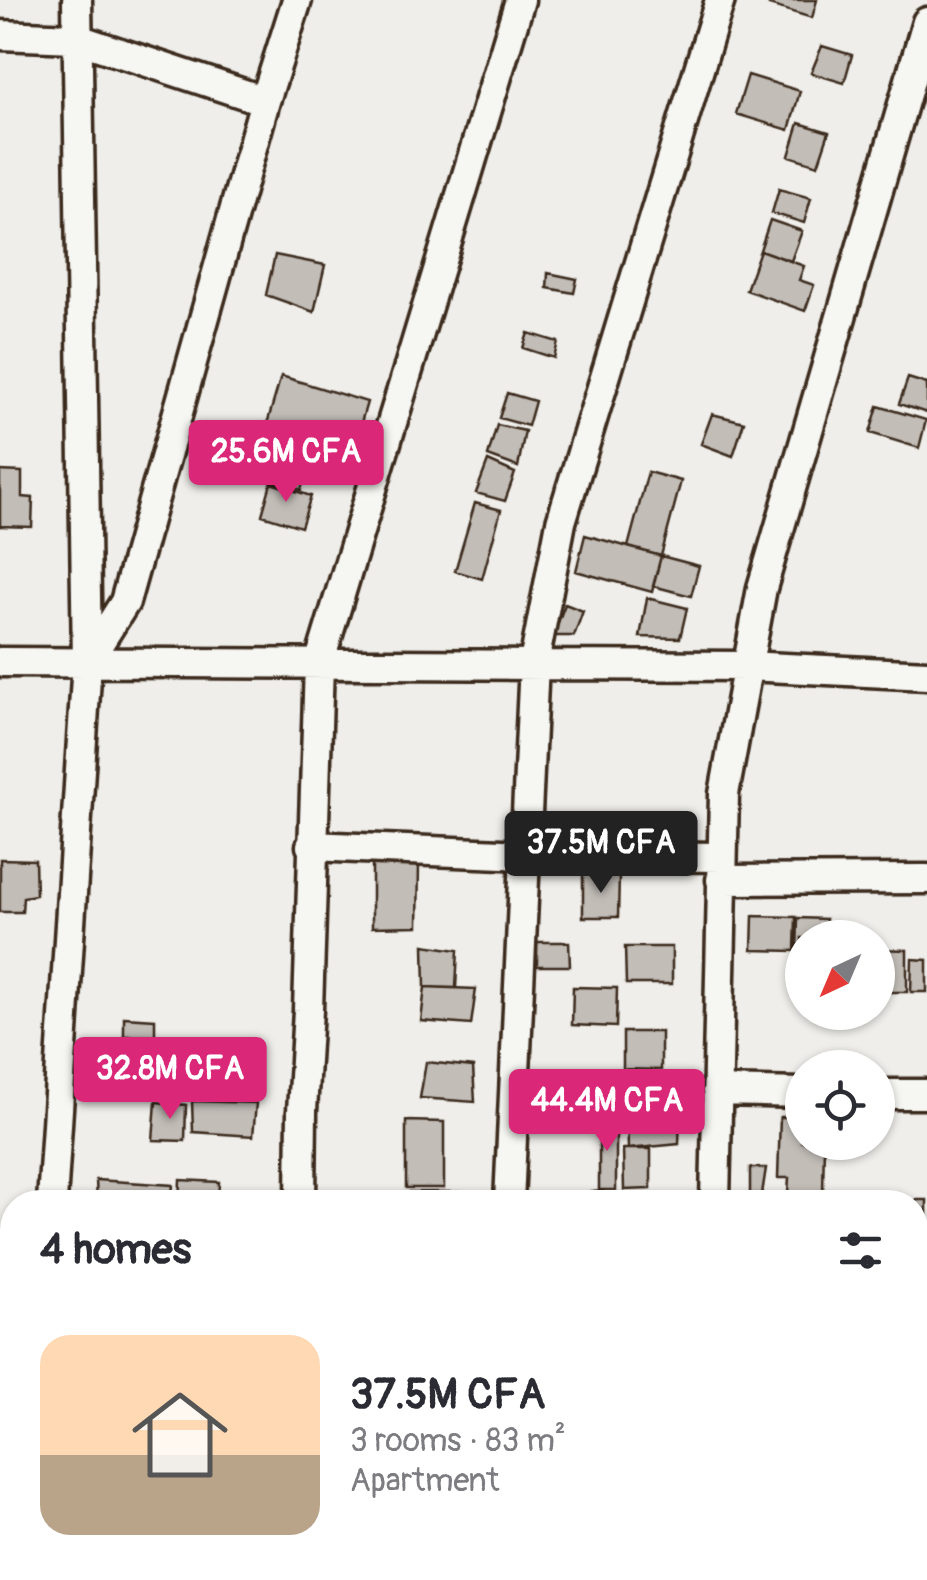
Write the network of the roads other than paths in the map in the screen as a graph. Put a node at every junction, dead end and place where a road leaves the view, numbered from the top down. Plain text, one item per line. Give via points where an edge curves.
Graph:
1 (77, 0) edge
2 (297, 0) edge
3 (520, 0) edge
4 (720, 0) edge
5 (927, 22) edge
6 (0, 35) edge
7 (75, 38) junction
8 (265, 102) junction
9 (0, 662) edge
10 (86, 662) junction
11 (534, 663) junction
12 (319, 664) junction
13 (748, 666) junction
14 (927, 675) edge
15 (311, 846) junction
16 (525, 855) junction
17 (722, 868) junction
18 (927, 879) edge
19 (718, 1091) junction
20 (785, 1092) edge
21 (895, 1094) edge
22 (927, 1094) edge
23 (53, 1190) edge
24 (301, 1190) edge
25 (510, 1190) edge
26 (715, 1190) edge

1 - 7 street
2 - 8 street
3 - 12 street
4 - 11 street via 561,522
5 - 13 street via 762,588
6 - 7 street
7 - 8 street
7 - 10 street
8 - 10 street via 125,602
9 - 10 street
10 - 12 street
10 - 23 street
11 - 12 street
11 - 13 street
11 - 16 street
12 - 15 street
13 - 14 street
13 - 17 street via 724,794
15 - 16 street
15 - 24 street
16 - 17 street
16 - 25 street
17 - 18 street
17 - 19 street
19 - 20 street
19 - 26 street
21 - 22 street

